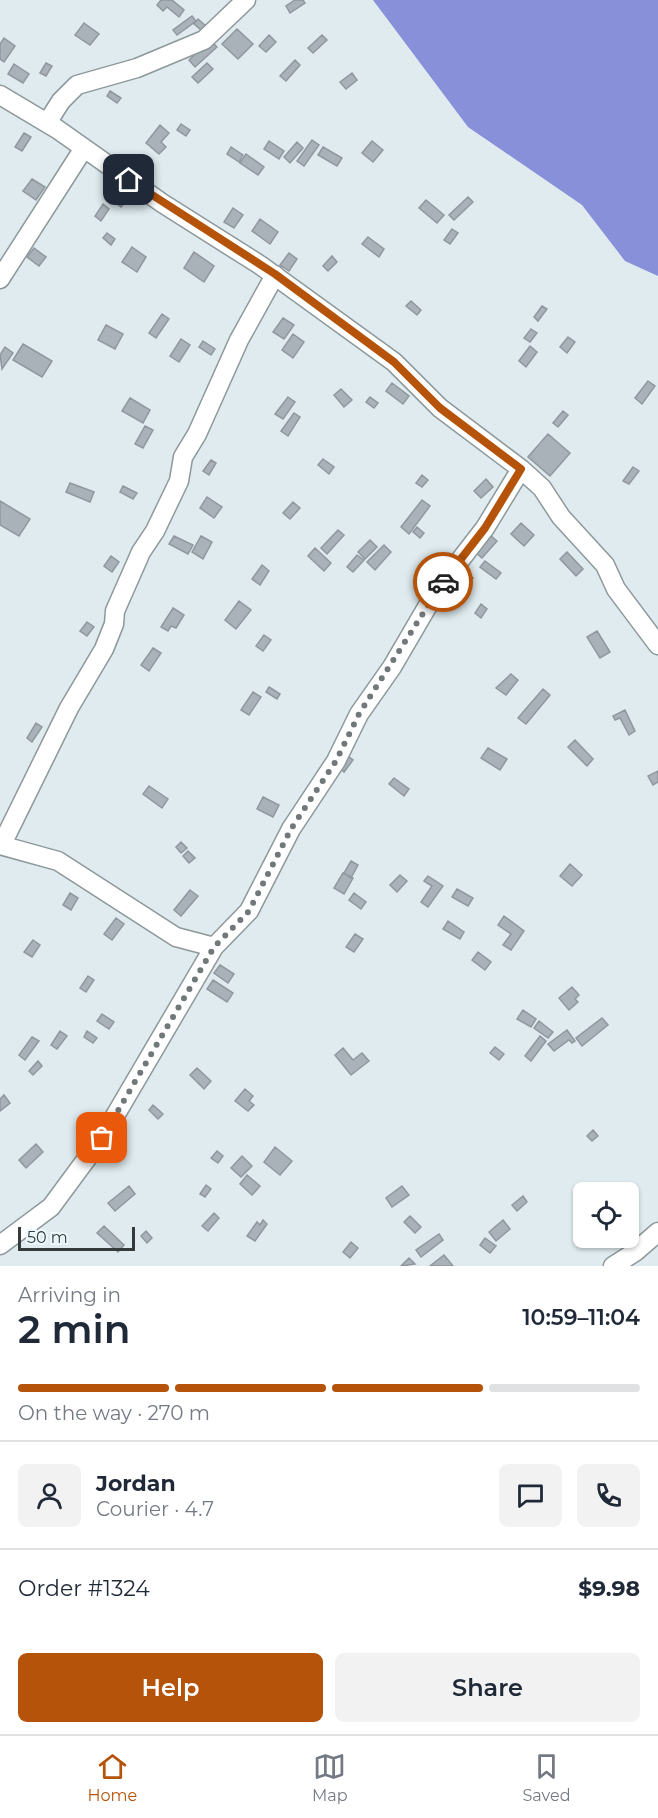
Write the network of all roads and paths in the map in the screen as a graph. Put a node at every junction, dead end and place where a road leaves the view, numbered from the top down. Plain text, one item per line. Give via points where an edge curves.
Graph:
1 (246, 0) edge
2 (0, 95) edge
3 (46, 123) junction
4 (84, 148) junction
5 (275, 274) junction
6 (0, 279) edge
7 (521, 469) junction
8 (658, 645) edge
9 (0, 839) edge
10 (0, 845) edge
11 (214, 947) junction
12 (658, 1232) edge
13 (0, 1245) edge
14 (613, 1266) edge

1 - 3 street via 204,40 137,68 77,85
2 - 3 street
3 - 4 street
4 - 5 street
4 - 6 street
5 - 7 street via 394,362 440,408
5 - 9 street via 238,340 183,457 179,481 141,552 115,611 104,650 69,708 7,834
7 - 8 street via 591,547 616,589
7 - 11 street via 485,528 437,590 359,714 336,761 291,829 249,911
10 - 11 street via 58,861 176,937
11 - 13 street via 120,1111 74,1178 51,1207
12 - 14 street

